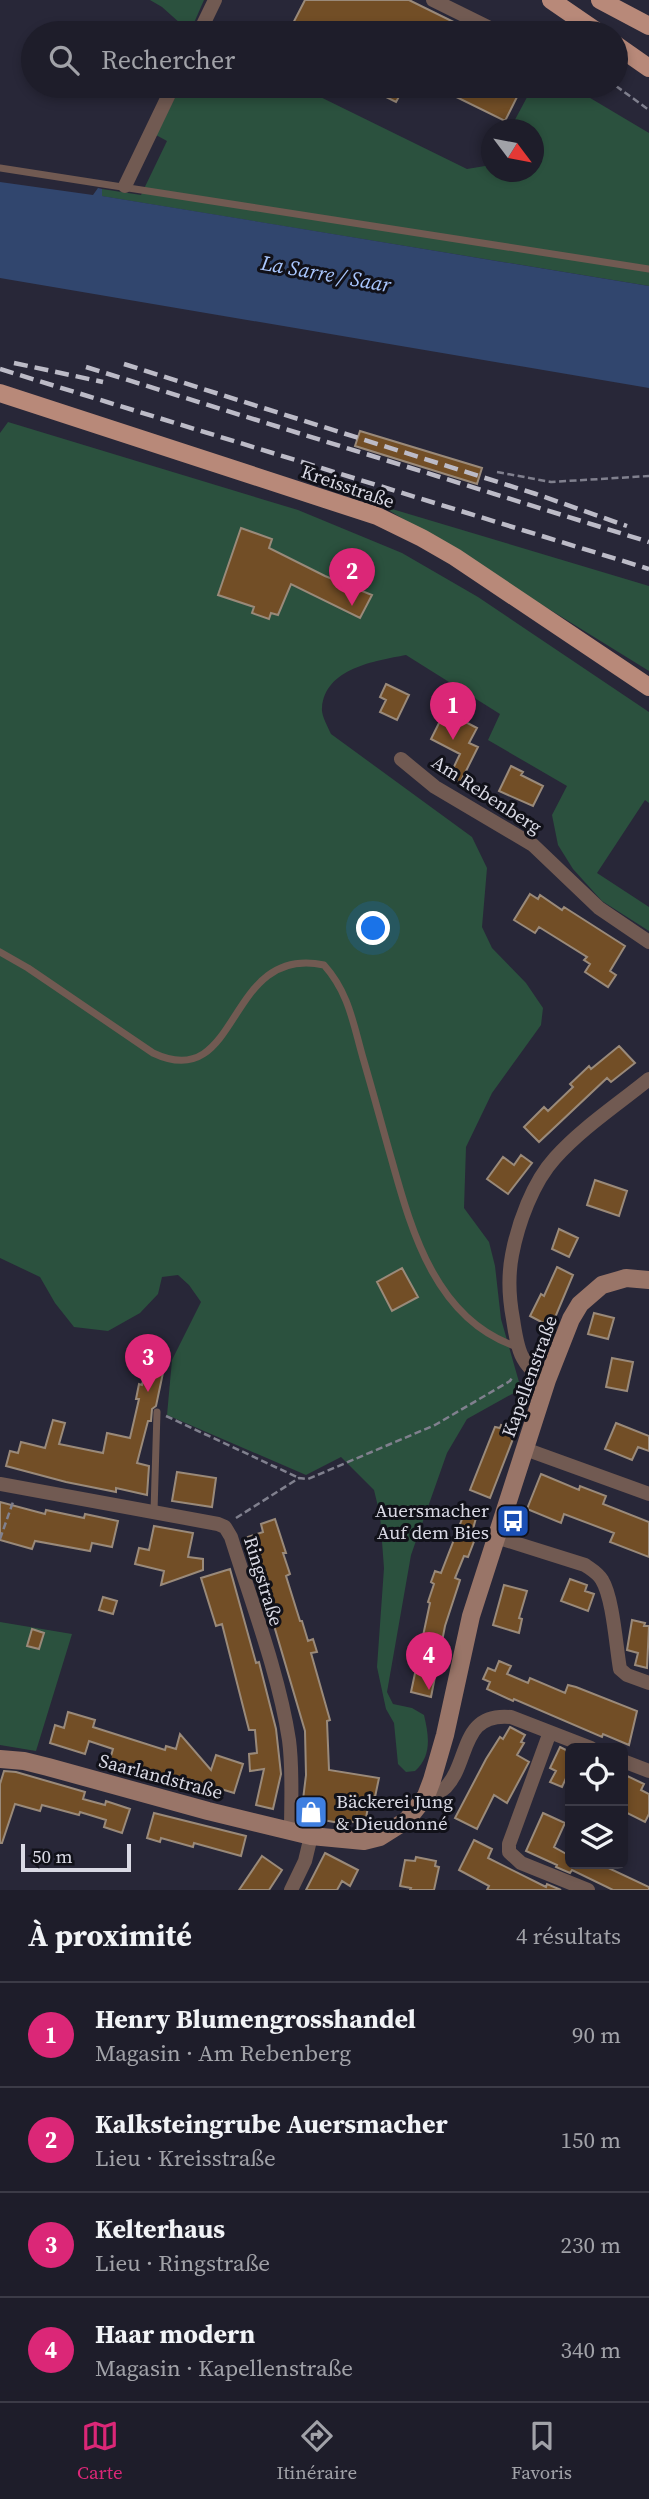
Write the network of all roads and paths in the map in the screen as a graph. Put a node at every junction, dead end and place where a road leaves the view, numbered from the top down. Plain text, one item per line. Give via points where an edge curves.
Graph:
1 (215, 0) edge
2 (433, 0) edge
3 (551, 0) edge
4 (600, 0) edge
5 (205, 21) edge
6 (476, 21) edge
7 (582, 21) edge
8 (649, 26) edge
9 (628, 53) edge
10 (649, 68) edge
11 (628, 95) edge
12 (167, 98) edge
13 (649, 110) edge
14 (0, 168) edge
15 (125, 186) junction
16 (649, 269) edge
17 (0, 393) edge
18 (497, 472) dead end
19 (649, 476) edge
20 (649, 687) edge
21 (401, 759) dead end
22 (649, 942) edge
23 (0, 952) edge
24 (649, 1079) edge
25 (649, 1280) edge
26 (518, 1347) junction
27 (513, 1376) dead end
28 (547, 1380) junction
29 (157, 1412) joint
30 (525, 1449) junction
31 (299, 1478) junction
32 (0, 1484) edge
33 (19, 1486) junction
34 (647, 1489) edge
35 (154, 1511) junction
36 (225, 1527) junction
37 (496, 1537) junction
38 (0, 1539) edge
39 (649, 1684) edge
40 (550, 1732) junction
41 (578, 1743) edge
42 (0, 1759) edge
43 (628, 1763) edge
44 (649, 1771) edge
45 (426, 1796) junction
46 (291, 1832) junction
47 (311, 1836) junction
48 (291, 1890) edge
49 (588, 1890) edge

1 - 5 street
2 - 6 street
3 - 7 main road
4 - 8 main road
9 - 10 main road
11 - 13 path
12 - 15 street
14 - 15 lane
15 - 16 lane
17 - 20 main road, Kreisstraße via 377,516 456,557
18 - 19 path via 551,482
21 - 22 street, Am Rebenberg via 435,787 533,845 599,908
23 - 26 lane via 153,1053 180,1062 208,1052 260,981 296,964 324,965 346,996 405,1209 426,1263 464,1316
24 - 26 street via 573,1139 552,1160 535,1189 512,1255 510,1303
25 - 28 street, Kapellenstraße via 614,1280 591,1293 571,1319
26 - 28 street via 528,1368
27 - 31 path via 435,1425 308,1479
28 - 30 street, Kapellenstraße
29 - 31 path
29 - 35 lane
30 - 34 street
30 - 37 street, Kapellenstraße
31 - 36 path
32 - 33 street, Ringstraße
33 - 35 street, Ringstraße
33 - 38 path
35 - 36 street, Ringstraße
36 - 46 street, Ringstraße via 283,1706 292,1776
37 - 39 street via 585,1565 597,1573 608,1597 620,1669
37 - 45 street, Kapellenstraße via 471,1616 445,1735
40 - 41 street
40 - 45 street via 511,1717 487,1719 471,1735 447,1786
40 - 49 street via 509,1852 522,1863
42 - 46 street, Saarlandstraße via 48,1767
43 - 44 street
45 - 47 street, Kapellenstraße via 407,1820 380,1837 348,1841
46 - 47 street, Saarlandstraße
47 - 48 street

